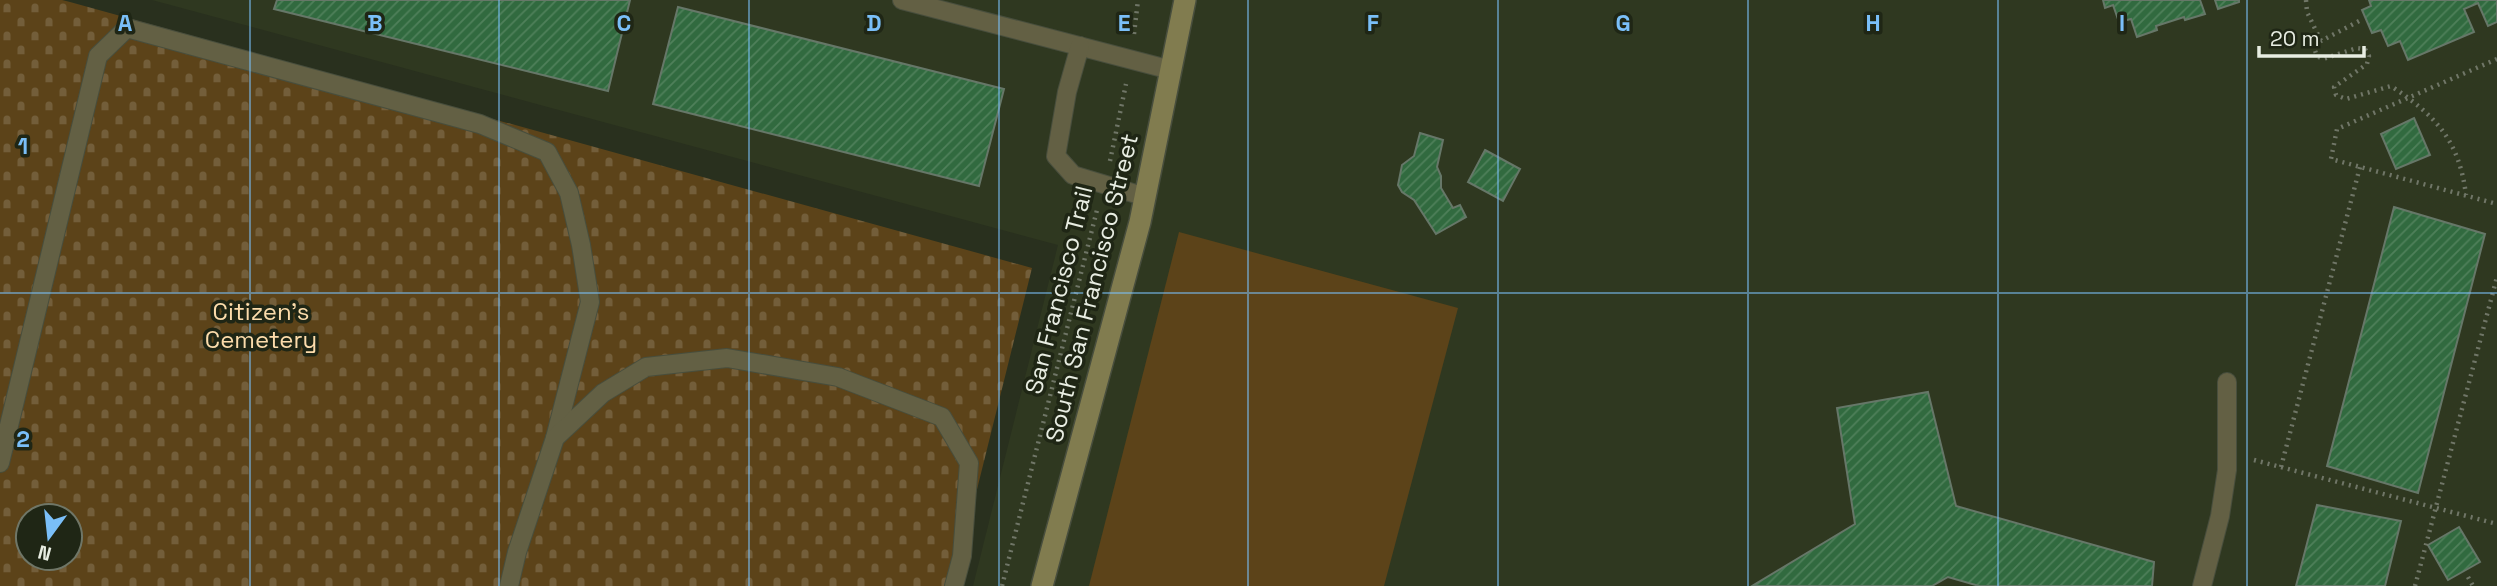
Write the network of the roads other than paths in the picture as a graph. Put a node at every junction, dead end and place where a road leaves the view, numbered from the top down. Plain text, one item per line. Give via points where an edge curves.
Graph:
1 (902, 0) edge
2 (1185, 0) edge
3 (1080, 46) junction
4 (1171, 70) junction
5 (1146, 197) junction
6 (2227, 382) dead end
7 (555, 438) junction
8 (0, 463) edge
9 (509, 586) edge
10 (954, 586) edge
11 (1042, 586) edge
12 (2202, 586) edge

1 - 3 lane
2 - 4 street, South San Francisco Street
3 - 4 lane
3 - 5 lane via 1056,156 1073,175
4 - 5 street, South San Francisco Street
5 - 11 street, South San Francisco Street
6 - 12 lane via 2227,470
7 - 8 lane via 590,302 569,193 547,152 480,124 127,28 98,56
7 - 9 lane
7 - 10 lane via 603,393 646,367 727,358 838,377 942,417 969,463 962,556

